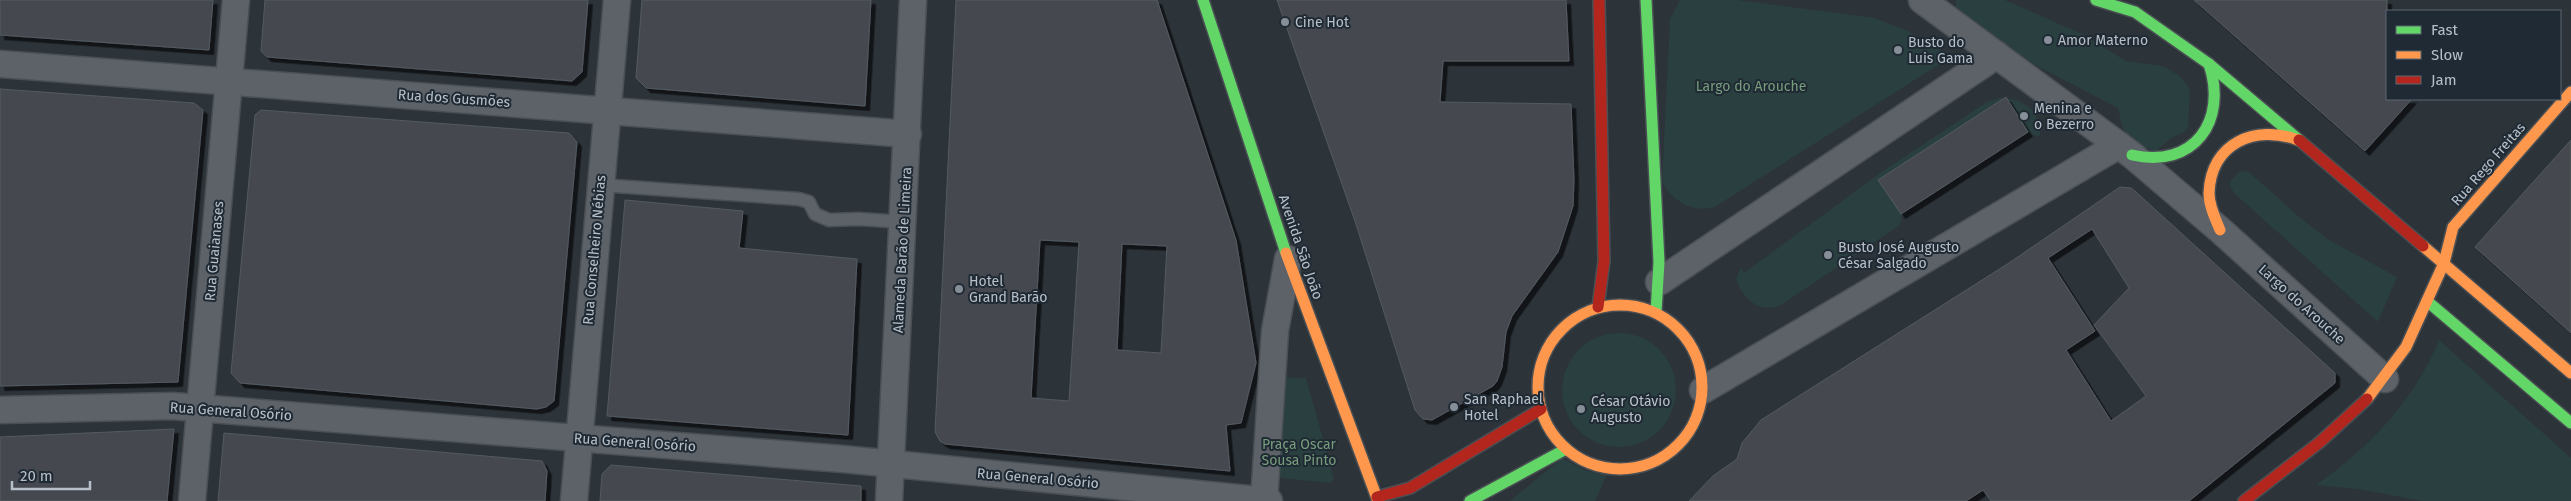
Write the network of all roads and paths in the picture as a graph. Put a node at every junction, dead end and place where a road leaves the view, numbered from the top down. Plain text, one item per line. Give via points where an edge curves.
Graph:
1 (236, 0) edge
2 (617, 0) edge
3 (913, 0) edge
4 (1203, 0) edge
5 (1599, 0) edge
6 (1646, 0) edge
7 (1922, 0) edge
8 (2096, 0) edge
9 (2135, 0) edge
10 (2135, 12) junction
11 (1997, 55) junction
12 (0, 64) edge
13 (2209, 64) junction
14 (229, 82) junction
15 (2571, 92) edge
16 (608, 110) junction
17 (908, 134) junction
18 (2304, 143) junction
19 (2125, 150) junction
20 (600, 185) junction
21 (903, 222) junction
22 (2220, 230) junction
23 (1288, 259) junction
24 (2444, 263) junction
25 (1659, 282) junction
26 (2427, 300) junction
27 (1598, 307) junction
28 (1656, 312) junction
29 (2571, 373) edge
30 (2385, 378) junction
31 (1703, 390) junction
32 (200, 408) junction
33 (1541, 409) junction
34 (0, 410) edge
35 (2571, 423) edge
36 (578, 438) junction
37 (1566, 449) junction
38 (891, 464) junction
39 (1378, 499) edge
40 (192, 501) edge
41 (574, 501) edge
42 (890, 501) edge
43 (1264, 501) edge
44 (1269, 501) edge
45 (1470, 501) edge
46 (2244, 501) edge

1 - 14 street, Rua Guaianases
2 - 16 street, Rua Conselheiro Nébias
3 - 17 street, Alameda Barão de Limeira
4 - 23 street, Avenida São João
5 - 27 street via 1604,261
6 - 25 street
7 - 11 street, Largo do Arouche
8 - 10 street
9 - 10 street
10 - 13 street
11 - 19 street, Largo do Arouche
11 - 25 street
12 - 14 street, Rua dos Gusmões
13 - 18 street
13 - 19 street via 2217,90 2216,108 2210,125 2199,139 2168,157 2150,158
14 - 16 street, Rua dos Gusmões
14 - 32 street, Rua Guaianases
15 - 24 street, Rua Rego Freitas via 2453,227
16 - 17 street, Rua dos Gusmões
16 - 20 street, Rua Conselheiro Nébias
17 - 21 street, Alameda Barão de Limeira
18 - 22 street via 2291,136 2269,132 2247,137 2228,149 2215,167 2209,188 2212,210
18 - 24 street
19 - 22 street, Largo do Arouche
19 - 31 street
20 - 21 lane via 799,199 809,202 815,214 829,220
20 - 36 street, Rua Conselheiro Nébias
21 - 38 street, Alameda Barão de Limeira
22 - 30 street, Largo do Arouche
23 - 39 street, Avenida São João
23 - 43 street via 1275,331
24 - 26 street
24 - 29 street
25 - 28 street
26 - 30 street via 2406,347
26 - 35 street
27 - 28 street via 1627,304
27 - 33 street via 1564,326 1548,346 1539,377
28 - 31 street via 1677,326 1694,348
30 - 46 street via 2371,396 2320,442
31 - 37 street via 1699,413 1689,434 1673,450 1653,462 1631,468 1608,468 1586,461
32 - 34 street, Rua General Osório
32 - 36 street, Rua General Osório
32 - 40 street, Rua Guaianases
33 - 37 street via 1551,431
33 - 39 street via 1410,488
36 - 38 street, Rua General Osório
36 - 41 street, Rua Conselheiro Nébias
37 - 45 street
38 - 42 street, Alameda Barão de Limeira
38 - 43 street, Rua General Osório
43 - 44 street, Rua General Osório

